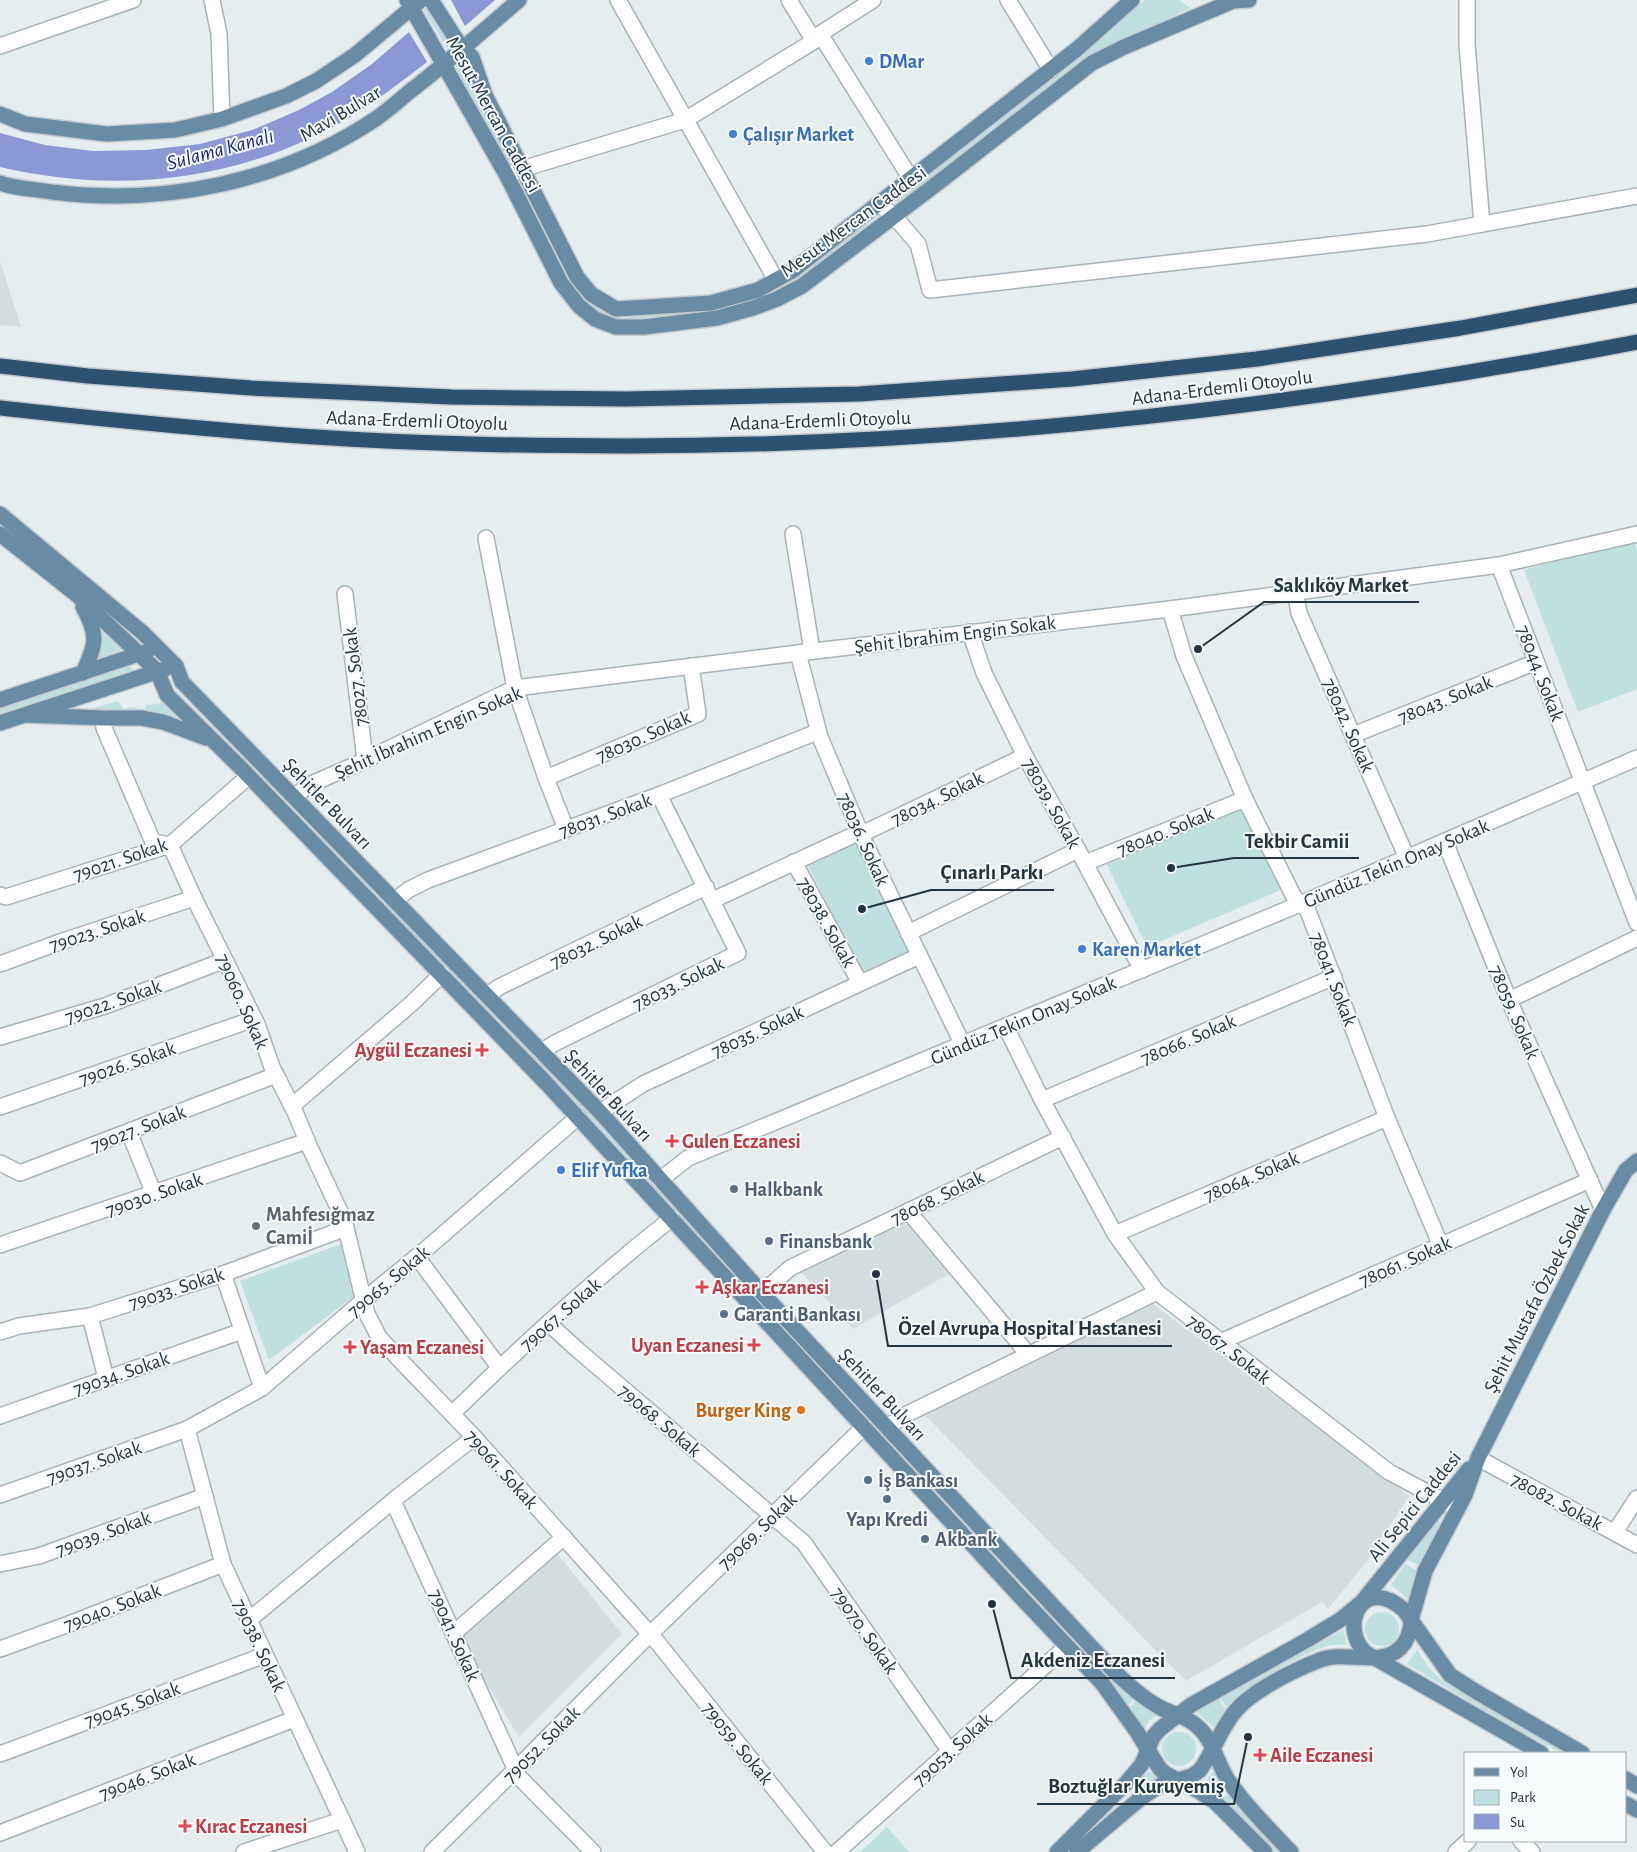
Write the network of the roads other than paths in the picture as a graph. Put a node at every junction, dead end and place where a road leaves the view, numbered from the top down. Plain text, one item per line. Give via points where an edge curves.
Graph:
1 (133, 0) edge
2 (212, 0) edge
3 (432, 0) edge
4 (519, 0) edge
5 (618, 0) edge
6 (789, 0) edge
7 (873, 0) edge
8 (1008, 0) edge
9 (1132, 0) edge
10 (1207, 0) edge
11 (1249, 0) edge
12 (1467, 0) edge
13 (1234, 1) edge
14 (414, 3) edge
15 (817, 38) junction
16 (0, 46) edge
17 (464, 47) junction
18 (444, 64) junction
19 (1051, 70) junction
20 (0, 114) edge
21 (222, 119) junction
22 (685, 120) junction
23 (522, 169) junction
24 (507, 176) junction
25 (911, 179) junction
26 (0, 184) edge
27 (1637, 196) edge
28 (879, 204) junction
29 (894, 216) junction
30 (1482, 224) junction
31 (776, 280) junction
32 (1637, 295) edge
33 (1637, 342) edge
34 (0, 366) edge
35 (0, 408) edge
36 (0, 514) edge
37 (0, 534) edge
38 (793, 534) dead end
39 (1637, 534) edge
40 (486, 538) dead end
41 (1499, 565) junction
42 (1295, 592) junction
43 (345, 594) dead end
44 (77, 595) junction
45 (1170, 609) junction
46 (970, 632) junction
47 (158, 648) junction
48 (805, 652) junction
49 (139, 653) junction
50 (1536, 662) junction
51 (176, 666) junction
52 (691, 666) junction
53 (157, 671) junction
54 (83, 673) junction
55 (515, 688) junction
56 (0, 700) edge
57 (25, 715) junction
58 (104, 718) junction
59 (0, 723) edge
60 (817, 732) junction
61 (1353, 735) junction
62 (214, 741) junction
63 (1025, 756) junction
64 (1637, 758) edge
65 (365, 760) junction
66 (249, 776) junction
67 (546, 778) junction
68 (1582, 781) junction
69 (659, 795) junction
70 (294, 797) junction
71 (1245, 799) junction
72 (566, 829) junction
73 (860, 832) junction
74 (1445, 842) junction
75 (170, 845) junction
76 (1082, 856) junction
77 (1407, 858) junction
78 (794, 862) junction
79 (710, 894) junction
80 (0, 895) edge
81 (194, 898) junction
82 (395, 901) junction
83 (1300, 904) junction
84 (1637, 923) edge
85 (908, 933) junction
86 (1637, 938) edge
87 (919, 956) junction
88 (225, 960) junction
89 (0, 964) edge
90 (1142, 970) junction
91 (442, 974) junction
92 (1334, 977) junction
93 (860, 983) junction
94 (487, 996) junction
95 (1509, 1000) junction
96 (254, 1019) junction
97 (1006, 1027) junction
98 (0, 1037) edge
99 (963, 1045) junction
100 (541, 1052) junction
101 (276, 1075) junction
102 (1042, 1100) junction
103 (292, 1106) junction
104 (0, 1107) edge
105 (600, 1112) junction
106 (578, 1117) junction
107 (1387, 1118) junction
108 (129, 1132) junction
109 (1063, 1137) junction
110 (307, 1141) junction
111 (1637, 1161) edge
112 (0, 1163) edge
113 (660, 1180) junction
114 (1590, 1180) junction
115 (154, 1194) junction
116 (1604, 1210) junction
117 (908, 1211) junction
118 (672, 1218) junction
119 (346, 1228) junction
120 (1115, 1234) junction
121 (0, 1245) edge
122 (1441, 1246) junction
123 (417, 1258) junction
124 (223, 1274) junction
125 (1157, 1292) junction
126 (762, 1293) junction
127 (364, 1300) junction
128 (90, 1316) junction
129 (548, 1323) junction
130 (242, 1331) junction
131 (0, 1332) edge
132 (1220, 1342) junction
133 (1028, 1354) junction
134 (499, 1367) junction
135 (106, 1378) junction
136 (262, 1388) junction
137 (452, 1414) junction
138 (0, 1416) edge
139 (864, 1427) junction
140 (887, 1427) junction
141 (187, 1429) junction
142 (475, 1438) junction
143 (1478, 1458) junction
144 (0, 1495) edge
145 (205, 1496) junction
146 (1637, 1498) edge
147 (393, 1501) junction
148 (1451, 1504) junction
149 (773, 1516) junction
150 (1615, 1532) junction
151 (564, 1538) junction
152 (1637, 1545) edge
153 (0, 1564) edge
154 (223, 1564) junction
155 (1362, 1602) junction
156 (249, 1620) junction
157 (1411, 1620) junction
158 (454, 1633) junction
159 (650, 1634) junction
160 (1067, 1646) junction
161 (0, 1648) edge
162 (265, 1655) junction
163 (1374, 1658) junction
164 (1178, 1715) junction
165 (294, 1719) junction
166 (949, 1750) junction
167 (1148, 1750) junction
168 (1213, 1750) junction
169 (1538, 1752) edge
170 (1580, 1752) edge
171 (0, 1754) edge
172 (516, 1770) junction
173 (1180, 1781) junction
174 (342, 1820) junction
175 (0, 1833) edge
176 (1467, 1842) edge
177 (1522, 1842) edge
178 (244, 1852) edge
179 (357, 1852) edge
180 (432, 1852) edge
181 (593, 1852) edge
182 (825, 1852) edge
183 (837, 1852) edge
184 (1057, 1852) edge
185 (1077, 1852) edge
186 (1265, 1852) edge
187 (1291, 1852) edge
188 (1456, 1852) edge
189 (1532, 1852) edge

1 - 16 street
2 - 21 street via 219,34
3 - 17 main road, Mesut Mercan Caddesi
4 - 17 main road, Mavi Bulvar
5 - 22 street
6 - 15 street
7 - 15 street
8 - 19 street
9 - 19 main road, Mesut Mercan Caddesi
10 - 13 main road
11 - 13 main road, Mesut Mercan Caddesi
12 - 30 street via 1467,45
13 - 29 main road, Mesut Mercan Caddesi via 1092,63
14 - 18 main road, Mesut Mercan Caddesi
14 - 21 main road, Mavi Bulvar via 354,55 316,81 286,96
15 - 22 street
15 - 25 street
17 - 18 main road, Mavi Bulvar
17 - 23 main road, Mesut Mercan Caddesi via 472,57 485,95
18 - 24 main road, Mesut Mercan Caddesi
18 - 26 main road, Mavi Bulvar via 377,118 334,144 235,182 170,193 110,197
19 - 25 main road, Mesut Mercan Caddesi
20 - 21 main road, Mavi Bulvar via 26,124 106,134 175,130
22 - 23 street
22 - 31 street
23 - 24 street
23 - 31 main road, Mesut Mercan Caddesi via 577,277 590,294 616,310 711,303 758,290
24 - 29 main road, Mesut Mercan Caddesi via 561,283 579,306 595,319 616,327 717,318 760,306 802,286
25 - 28 main road, Mesut Mercan Caddesi
27 - 30 street
28 - 29 street
28 - 31 main road, Mesut Mercan Caddesi
29 - 30 street via 918,244 930,290 1427,234
32 - 34 highway, Adana-Erdemli Otoyolu via 1461,328 1257,358 1072,378 859,394 626,399 450,397 232,386
33 - 35 highway, Adana-Erdemli Otoyolu via 1428,380 1236,406 906,437 627,446 430,442 275,435
36 - 47 main road, Şehitler Bulvarı
37 - 44 main road, Şehitler Bulvarı
38 - 48 street, 78036. Sokak
39 - 41 street, Şehit İbrahim Engin Sokak
40 - 55 street
41 - 42 street, Şehit İbrahim Engin Sokak
41 - 50 street, 78044. Sokak
42 - 45 street, Şehit İbrahim Engin Sokak
42 - 61 street, 78042. Sokak via 1299,613
43 - 65 street, 78027. Sokak
44 - 49 main road, Şehitler Bulvarı
44 - 54 main road via 92,623 95,640
45 - 46 street, Şehit İbrahim Engin Sokak
45 - 71 street, 78041. Sokak via 1184,656
46 - 48 street, Şehit İbrahim Engin Sokak
46 - 63 street, 78039. Sokak via 984,673
47 - 49 main road
47 - 51 main road, Şehitler Bulvarı
48 - 52 street, Şehit İbrahim Engin Sokak
48 - 60 street, 78036. Sokak
49 - 53 main road, Şehitler Bulvarı
49 - 54 main road
50 - 61 street, 78043. Sokak
50 - 68 street, 78044. Sokak
51 - 53 main road
51 - 70 main road, Şehitler Bulvarı via 182,682
52 - 55 street, Şehit İbrahim Engin Sokak
52 - 67 street, 78030. Sokak via 698,714
53 - 57 main road
53 - 62 main road, Şehitler Bulvarı via 167,695
54 - 56 main road
55 - 65 street, Şehit İbrahim Engin Sokak
55 - 67 street
57 - 58 main road
57 - 59 main road
58 - 62 main road via 163,722
58 - 75 street via 104,728 153,842
60 - 69 street, 78031. Sokak
60 - 73 street, 78036. Sokak
61 - 77 street, 78042. Sokak
62 - 66 main road, Şehitler Bulvarı
63 - 73 street, 78034. Sokak
63 - 76 street, 78039. Sokak
64 - 68 street, Gündüz Tekin Onay Sokak
65 - 70 street, Şehit İbrahim Engin Sokak via 308,785
66 - 75 street, 79021. Sokak
66 - 91 main road, Şehitler Bulvarı
67 - 72 street
68 - 74 street, Gündüz Tekin Onay Sokak
68 - 84 street, 78044. Sokak
69 - 72 street, 78031. Sokak
69 - 79 street, 78033. Sokak
70 - 82 main road, Şehitler Bulvarı
71 - 76 street, 78040. Sokak
71 - 83 street, 78041. Sokak
72 - 82 street, 78031. Sokak via 428,880
73 - 78 street, 78034. Sokak
73 - 85 street, 78036. Sokak
74 - 77 street, Gündüz Tekin Onay Sokak
74 - 95 street, 78059. Sokak
75 - 80 street, 79021. Sokak via 6,897
75 - 81 street, 79060. Sokak
76 - 85 street, 78040. Sokak
76 - 90 street, 78039. Sokak
77 - 83 street, Gündüz Tekin Onay Sokak
78 - 79 street, 78034. Sokak
78 - 93 street, 78038. Sokak
79 - 94 street, 78032. Sokak via 499,987
79 - 100 street, 78033. Sokak via 738,953
81 - 88 street, 79060. Sokak
81 - 89 street, 79023. Sokak
82 - 94 main road, Şehitler Bulvarı
83 - 90 street, Gündüz Tekin Onay Sokak
83 - 92 street, 78041. Sokak via 1308,911
85 - 87 street, 78036. Sokak
86 - 95 street
87 - 93 street, 78035. Sokak
87 - 99 street, 78036. Sokak
88 - 96 street, 79060. Sokak
88 - 98 street, 79022. Sokak via 105,1006
90 - 97 street, Gündüz Tekin Onay Sokak
91 - 103 street
91 - 106 main road, Şehitler Bulvarı
92 - 102 street, 78066. Sokak
92 - 107 street, 78041. Sokak
93 - 105 street, 78035. Sokak via 643,1084
94 - 100 main road, Şehitler Bulvarı
95 - 114 street, 78059. Sokak
96 - 101 street, 79060. Sokak
96 - 104 street, 79026. Sokak
97 - 99 street, Gündüz Tekin Onay Sokak
97 - 102 street, 78067. Sokak
99 - 113 street, Gündüz Tekin Onay Sokak via 688,1158
100 - 105 main road, Şehitler Bulvarı
101 - 103 street, 79060. Sokak
101 - 108 street, 79027. Sokak
102 - 109 street, 78067. Sokak
103 - 110 street, 79060. Sokak
105 - 113 main road, Şehitler Bulvarı
106 - 118 main road, Şehitler Bulvarı
106 - 123 street, 79065. Sokak
107 - 120 street, 78064. Sokak
107 - 122 street, 78041. Sokak
108 - 112 street, 79027. Sokak via 20,1172
108 - 115 street
109 - 117 street, 78068. Sokak
109 - 120 street, 78067. Sokak
110 - 115 street, 79030. Sokak
110 - 119 street, 79060. Sokak
111 - 116 main road, Şehit Mustafa Özbek Sokak via 1626,1170
113 - 126 main road, Şehitler Bulvarı
114 - 116 street, 78059. Sokak
114 - 122 street, 78061. Sokak
115 - 121 street, 79030. Sokak
116 - 143 main road, Şehit Mustafa Özbek Sokak
117 - 126 street, 78068. Sokak via 790,1268
117 - 133 street
118 - 129 street, 79067. Sokak
118 - 139 main road, Şehitler Bulvarı
119 - 124 street, 79033. Sokak
119 - 127 street, 79060. Sokak
120 - 125 street, 78067. Sokak
122 - 132 street, 78061. Sokak
123 - 127 street, 79065. Sokak
123 - 134 street
124 - 128 street, 79033. Sokak
124 - 130 street
125 - 132 street, 78067. Sokak
125 - 133 street
126 - 140 main road, Şehitler Bulvarı
127 - 136 street, 79065. Sokak
127 - 137 street, 79061. Sokak via 367,1314 379,1336
128 - 131 street, 79033. Sokak via 19,1326
128 - 135 street
129 - 134 street, 79067. Sokak
129 - 149 street, 79068. Sokak
130 - 135 street, 79034. Sokak
130 - 136 street
132 - 148 street, 78067. Sokak via 1390,1472
133 - 140 street via 904,1415
134 - 137 street, 79067. Sokak
135 - 138 street, 79034. Sokak
136 - 141 street, 79065. Sokak
137 - 142 street, 79061. Sokak
139 - 149 street, 79069. Sokak
139 - 160 main road, Şehitler Bulvarı
140 - 164 main road, Şehitler Bulvarı via 1110,1667 1160,1708
141 - 144 street, 79037. Sokak
141 - 145 street, 79038. Sokak
142 - 147 street
142 - 151 street, 79061. Sokak
143 - 148 main road, Ali Sepici Caddesi
143 - 150 street, 78082. Sokak
145 - 153 street, 79039. Sokak via 39,1556
145 - 154 street, 79038. Sokak
146 - 150 street
147 - 156 street
147 - 158 street, 79041. Sokak
148 - 155 main road, Ali Sepici Caddesi via 1398,1556
148 - 157 main road, Ali Sepici Caddesi via 1425,1571
149 - 159 street, 79069. Sokak
149 - 166 street, 79070. Sokak via 804,1543
150 - 152 street, 78082. Sokak
151 - 158 street
151 - 159 street, 79061. Sokak
154 - 156 street, 79038. Sokak
154 - 161 street, 79040. Sokak
155 - 157 main road via 1384,1597 1395,1602
155 - 163 main road via 1354,1632 1360,1648
155 - 164 main road, Ali Sepici Caddesi via 1340,1620 1190,1705
156 - 162 street, 79038. Sokak
157 - 163 main road via 1408,1637 1401,1647 1385,1658
157 - 170 main road via 1450,1675
158 - 172 street, 79041. Sokak
159 - 172 street, 79052. Sokak
159 - 182 street, 79059. Sokak
160 - 166 street, 79053. Sokak
160 - 167 main road, Şehitler Bulvarı via 1111,1695
162 - 165 street, 79038. Sokak
162 - 171 street, 79045. Sokak
163 - 168 main road via 1346,1655 1321,1659 1260,1690 1232,1714
163 - 169 main road
164 - 167 main road via 1153,1737
164 - 168 main road via 1199,1727
165 - 174 street, 79038. Sokak
165 - 175 street, 79046. Sokak
166 - 183 street, 79053. Sokak
167 - 173 main road via 1160,1769
167 - 184 main road via 1142,1764 1126,1783
168 - 173 main road via 1200,1770
168 - 187 main road via 1231,1783
172 - 180 street, 79052. Sokak
172 - 181 street, 79041. Sokak
173 - 185 main road via 1161,1785 1141,1798
173 - 186 main road via 1215,1802
174 - 178 street
174 - 179 street, 79038. Sokak
176 - 188 street
177 - 189 street

